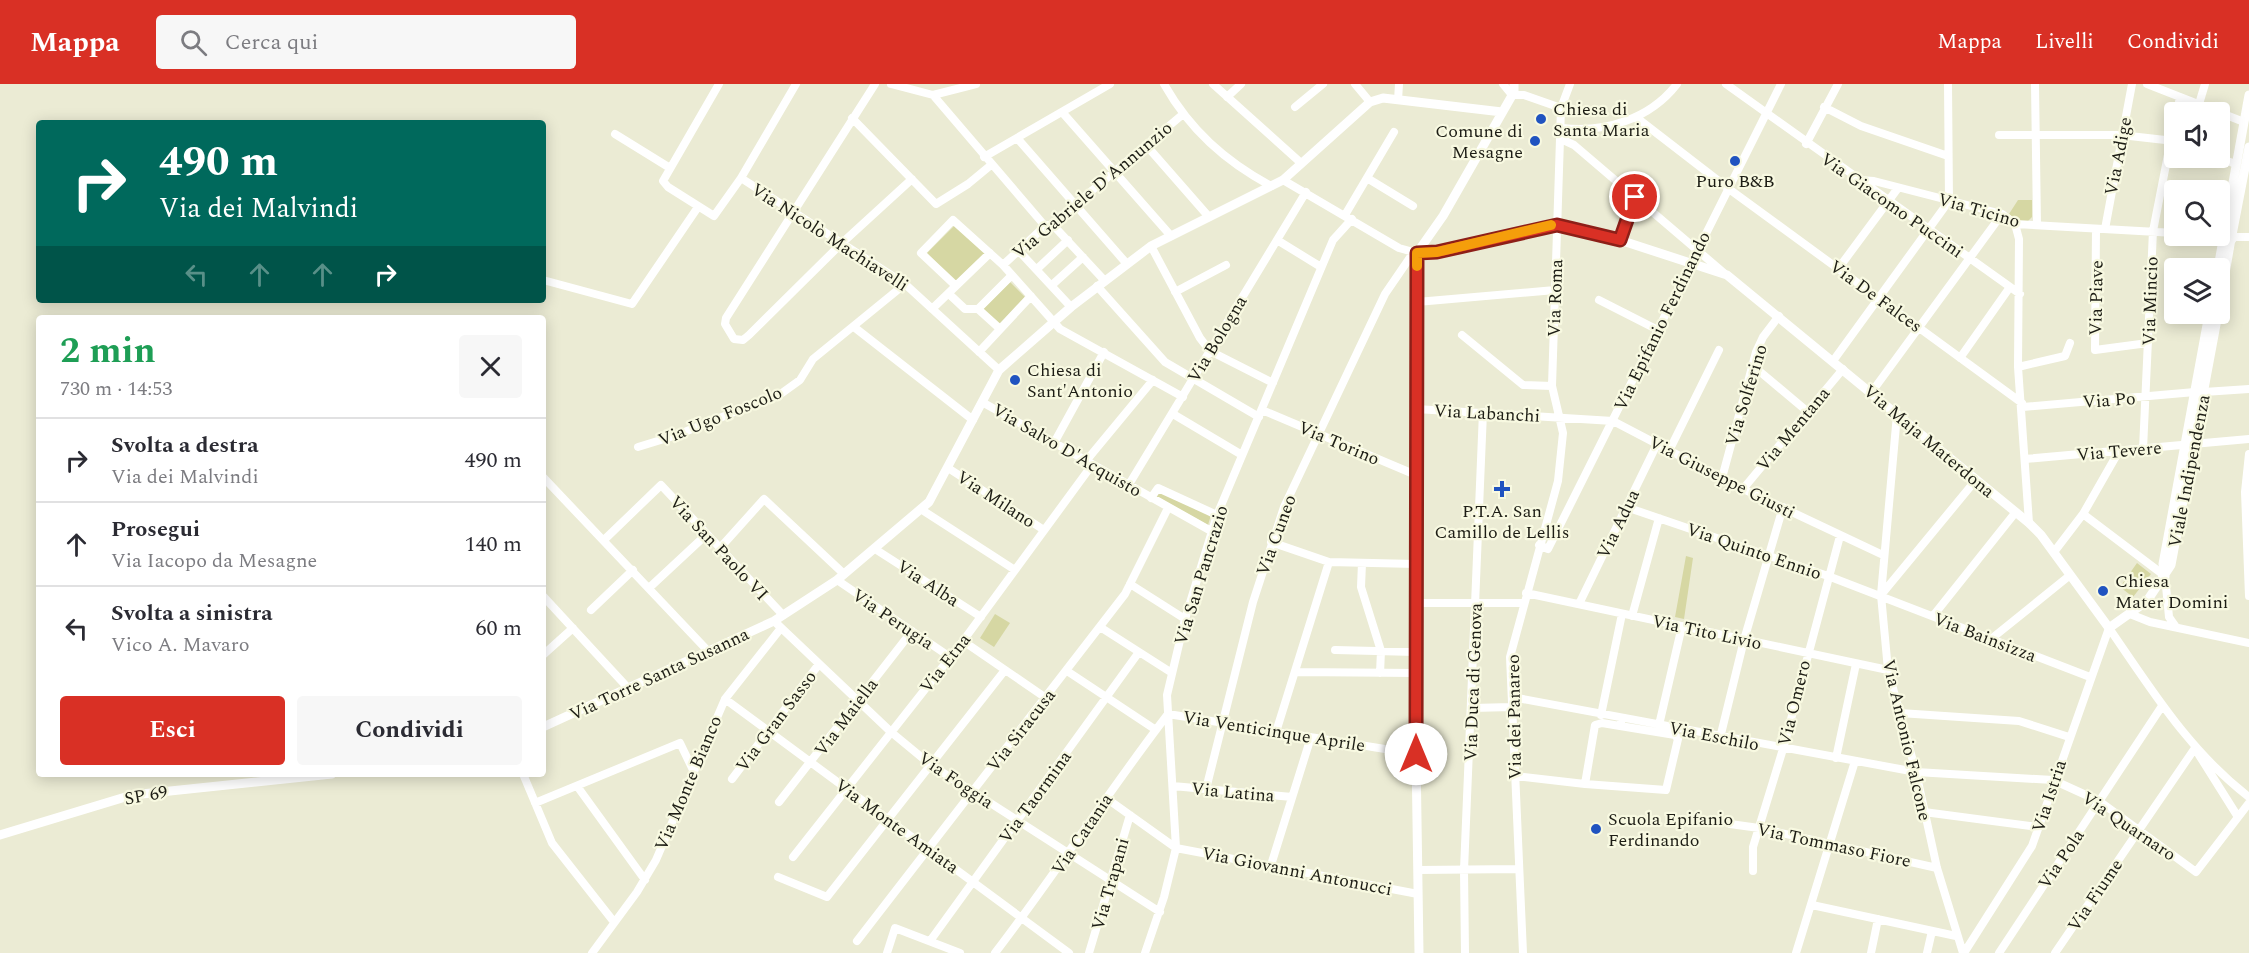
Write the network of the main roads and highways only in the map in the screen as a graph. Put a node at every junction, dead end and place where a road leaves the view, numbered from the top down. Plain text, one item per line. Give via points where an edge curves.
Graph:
1 (1514, 84) edge
2 (2249, 95) edge
3 (1502, 112) junction
4 (2249, 147) edge
5 (2243, 168) edge
6 (2230, 220) edge
7 (1417, 253) junction
8 (2209, 324) edge
9 (2216, 324) edge
10 (2200, 392) junction
11 (2109, 627) joint
12 (546, 727) edge
13 (303, 777) edge
14 (0, 835) edge
15 (1419, 953) edge

1 - 3 main road
2 - 5 main road
3 - 7 main road via 1443,216
3 - 12 main road, Via Torre Santa Susanna via 1383,98 1370,102 1283,180 1151,246 1054,321 999,370 939,486 922,510 840,577 783,615 778,625 708,651
4 - 5 main road
5 - 6 main road
7 - 11 main road, Via Maja Materdona via 1557,225 1620,240 1727,275 2029,523
7 - 15 main road
8 - 10 main road, Viale Indipendenza
9 - 10 main road, Viale Indipendenza
10 - 11 main road, Viale Indipendenza via 2171,565 2147,601
13 - 14 main road, SP 69 via 132,795

